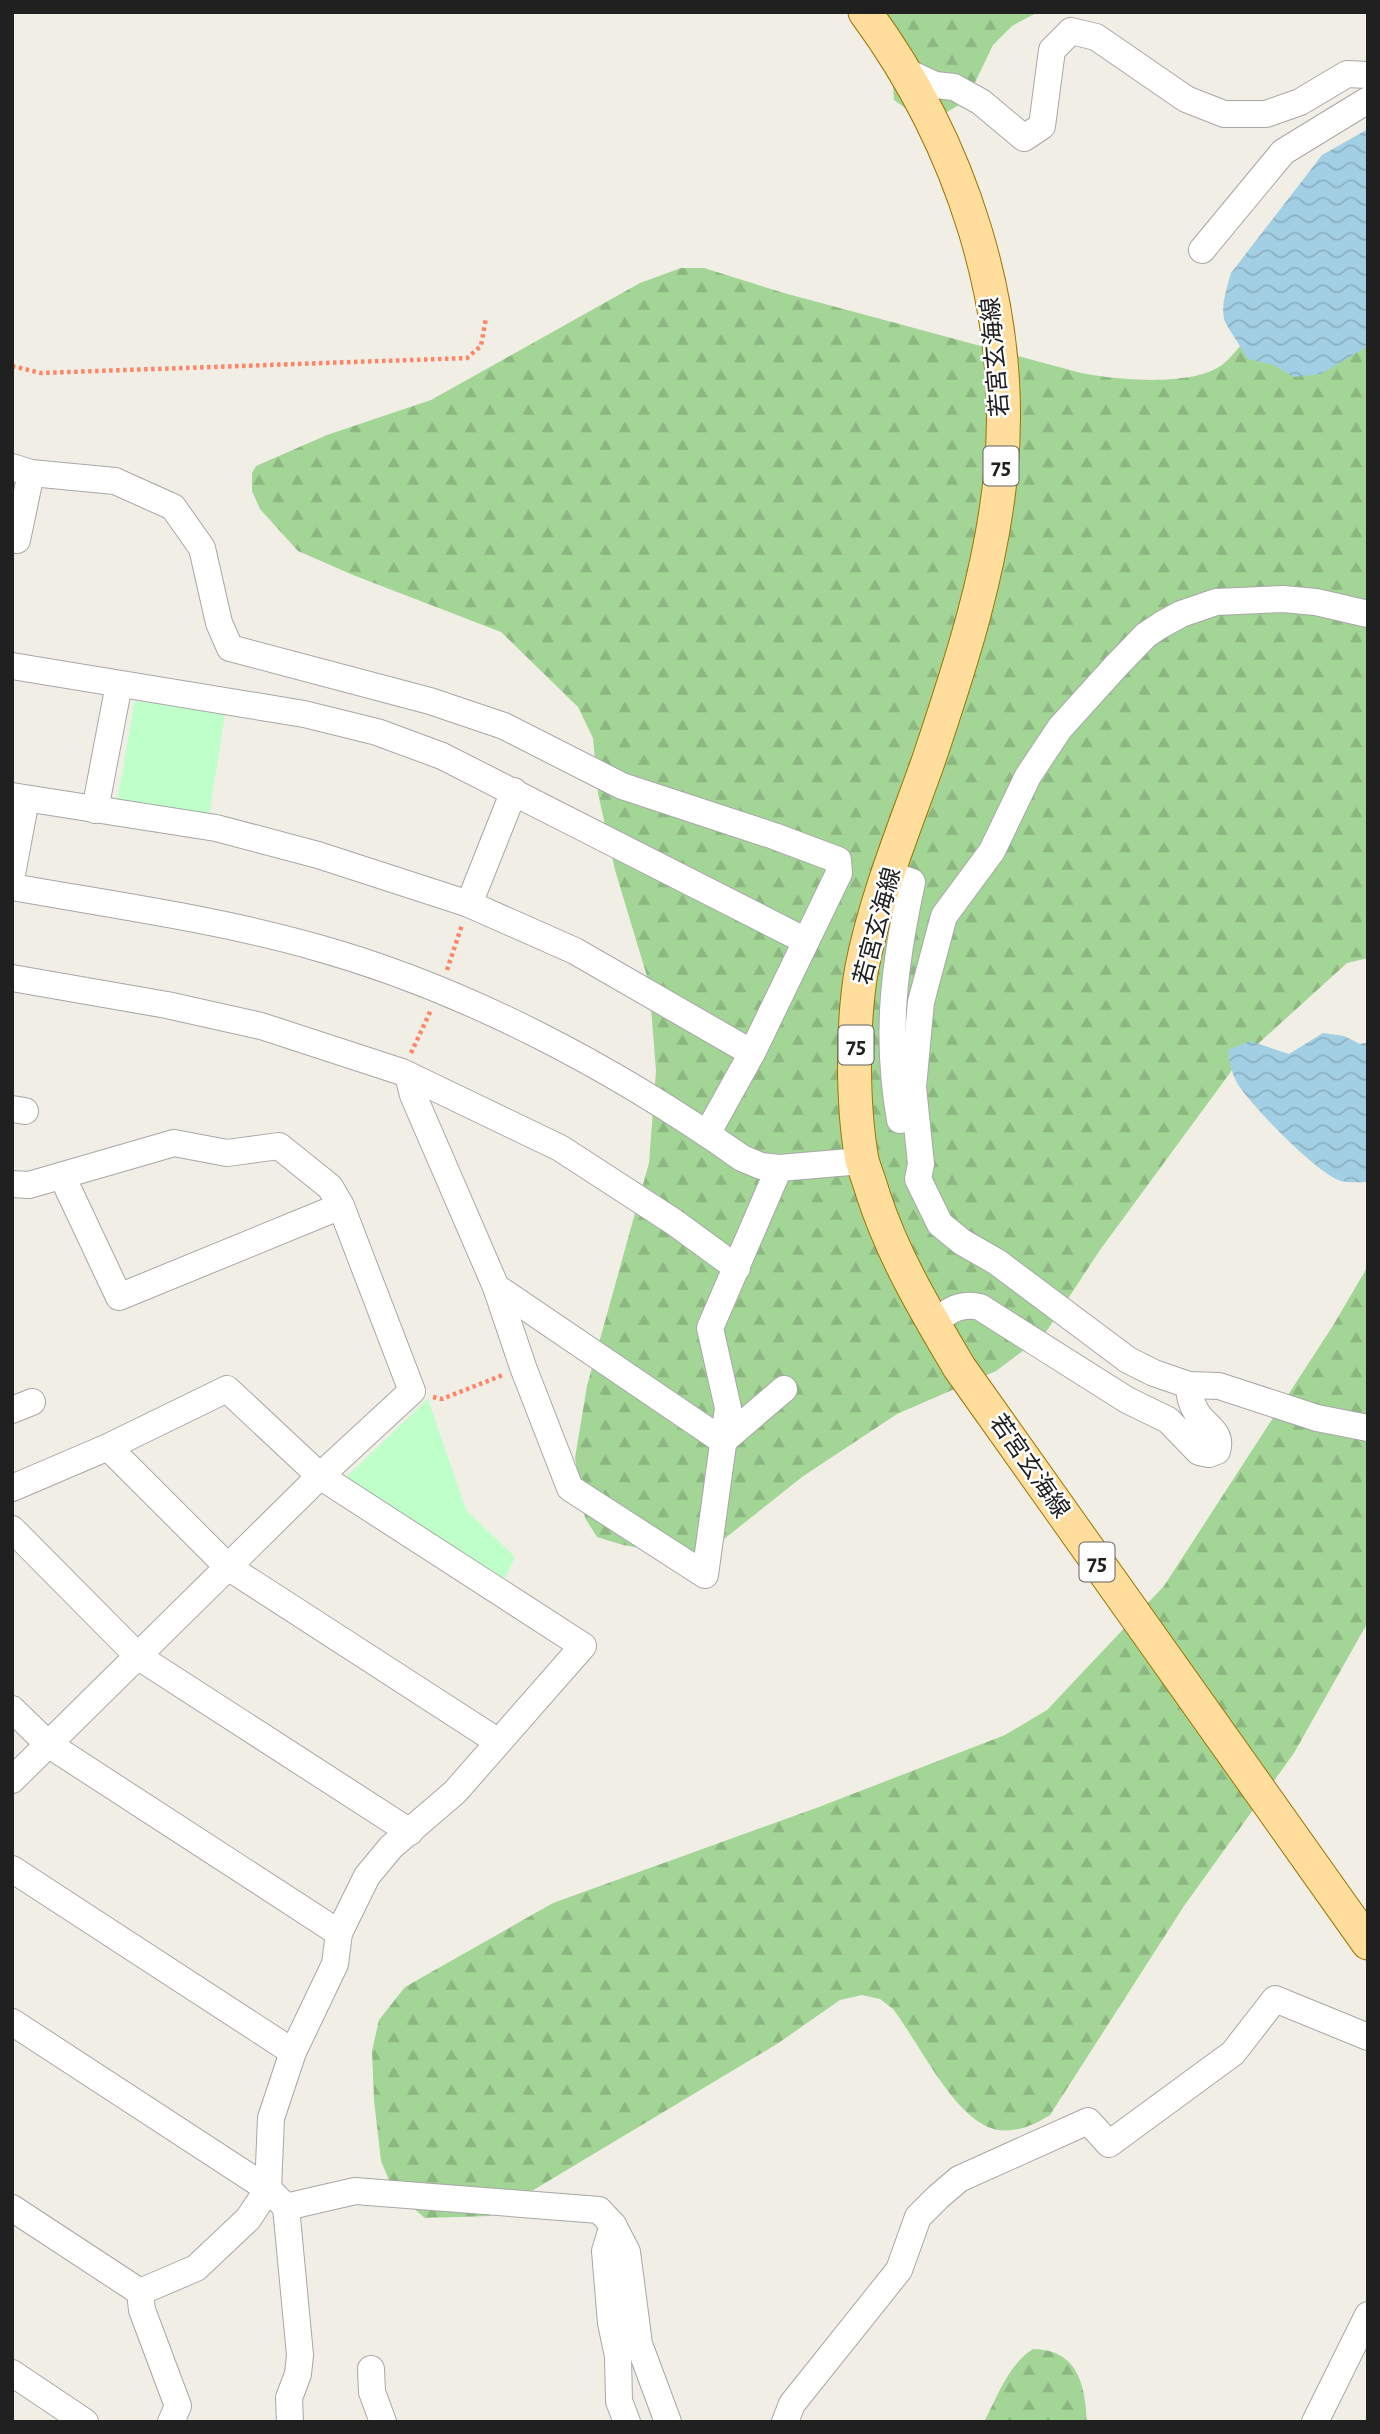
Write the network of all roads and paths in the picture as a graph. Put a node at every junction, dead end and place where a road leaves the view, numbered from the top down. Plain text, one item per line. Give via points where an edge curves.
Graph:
1 (865, 12) edge
2 (905, 71) junction
3 (1368, 75) edge
4 (1368, 100) edge
5 (1202, 250) dead end
6 (486, 318) dead end
7 (12, 366) edge
8 (22, 470) edge
9 (12, 539) edge
10 (1368, 614) edge
11 (12, 666) edge
12 (119, 684) junction
13 (514, 791) junction
14 (19, 797) edge
15 (95, 810) junction
16 (12, 874) edge
17 (889, 874) junction
18 (12, 887) edge
19 (469, 904) junction
20 (806, 941) junction
21 (12, 978) edge
22 (440, 991) junction
23 (752, 1053) junction
24 (405, 1073) junction
25 (707, 1134) junction
26 (862, 1161) junction
27 (779, 1168) junction
28 (62, 1176) junction
29 (918, 1179) junction
30 (12, 1184) edge
31 (341, 1206) junction
32 (737, 1268) junction
33 (496, 1287) junction
34 (933, 1323) junction
35 (523, 1367) junction
36 (1189, 1385) junction
37 (784, 1389) dead end
38 (412, 1391) junction
39 (1368, 1428) edge
40 (723, 1441) junction
41 (108, 1447) junction
42 (320, 1476) junction
43 (12, 1488) edge
44 (12, 1529) edge
45 (228, 1567) junction
46 (139, 1657) junction
47 (12, 1709) edge
48 (498, 1741) junction
49 (48, 1744) junction
50 (12, 1780) edge
51 (410, 1832) junction
52 (12, 1869) edge
53 (339, 1933) junction
54 (1368, 1943) edge
55 (12, 2022) edge
56 (1368, 2037) edge
57 (293, 2052) junction
58 (277, 2198) junction
59 (12, 2208) edge
60 (613, 2225) junction
61 (140, 2292) junction
62 (1368, 2315) edge
63 (371, 2369) dead end
64 (12, 2373) edge
65 (1319, 2420) edge
66 (85, 2422) edge
67 (171, 2422) edge
68 (290, 2422) edge
69 (383, 2422) edge
70 (627, 2422) edge
71 (668, 2422) edge
72 (785, 2422) edge

1 - 2 main road, 若宮玄海線 / 75
2 - 3 street via 935,85 954,87 981,102 1024,138 1042,125 1052,50 1071,30 1096,37 1186,99 1224,114 1266,114 1300,102 1347,74
2 - 17 main road, 若宮玄海線 / 75 via 956,175 980,246 1000,351 1001,470 984,577 949,701
4 - 5 street via 1283,152
6 - 7 path via 481,346 467,358 41,373
8 - 9 street via 17,540
8 - 20 street via 115,481 173,507 202,548 219,623 230,649 430,701 504,726 622,786 838,860 839,873
10 - 29 street via 1316,602 1252,598 1216,602 1181,614 1146,635 1060,728 1028,776 992,851 944,916 916,1037 913,1087 921,1164
11 - 12 street
12 - 13 street via 304,714 377,732 442,756
12 - 15 street
13 - 19 street
13 - 20 street
14 - 15 street
14 - 16 street
15 - 19 street via 216,828
17 - 26 main road, 若宮玄海線 / 75 via 862,967 858,1003 855,1061
17 - 29 street via 912,882 899,940 891,1014 896,1100
18 - 22 street via 277,937
19 - 22 path
19 - 23 street via 576,951
20 - 23 street
21 - 24 street via 261,1026
22 - 24 path
22 - 25 street via 524,1027 611,1073
23 - 25 street
24 - 32 street via 560,1148
24 - 33 street
25 - 27 street via 741,1158
26 - 27 street
26 - 34 main road, 若宮玄海線 / 75 via 884,1228
27 - 32 street
28 - 30 street via 29,1185
28 - 31 street via 174,1143 227,1153 279,1146 330,1188
28 - 31 street via 119,1297
29 - 36 street via 940,1224 962,1242 997,1262 1128,1360
31 - 38 street
32 - 40 street via 709,1328 728,1408
33 - 35 street
33 - 40 street
34 - 36 street via 954,1307 980,1307 1127,1400 1168,1420 1199,1452 1209,1454 1217,1451 1220,1442 1189,1399
34 - 54 main road, 若宮玄海線 / 75
35 - 38 path via 442,1399
35 - 40 street via 570,1488 705,1574
36 - 39 street via 1219,1386 1317,1418
37 - 40 street
38 - 42 street
41 - 42 street via 227,1389
41 - 43 street
41 - 45 street
42 - 45 street
42 - 48 street via 583,1646
44 - 46 street
45 - 46 street
45 - 48 street
46 - 49 street
46 - 51 street
47 - 49 street
48 - 51 street via 456,1792
49 - 50 street
49 - 53 street
51 - 53 street via 368,1876
52 - 57 street
53 - 57 street via 335,1964
55 - 58 street
56 - 72 street via 1275,1999 1233,2053 1109,2144 1088,2121 959,2179 918,2217 899,2270 792,2404
57 - 58 street via 271,2118
58 - 60 street via 355,2191 599,2210
58 - 61 street via 248,2219 197,2269
58 - 68 street via 300,2355 299,2374 289,2398
59 - 61 street
60 - 70 street via 605,2251 619,2402
60 - 71 street via 627,2252 639,2344
61 - 67 street via 142,2310 177,2406
62 - 65 street
63 - 69 street via 372,2392
64 - 66 street

